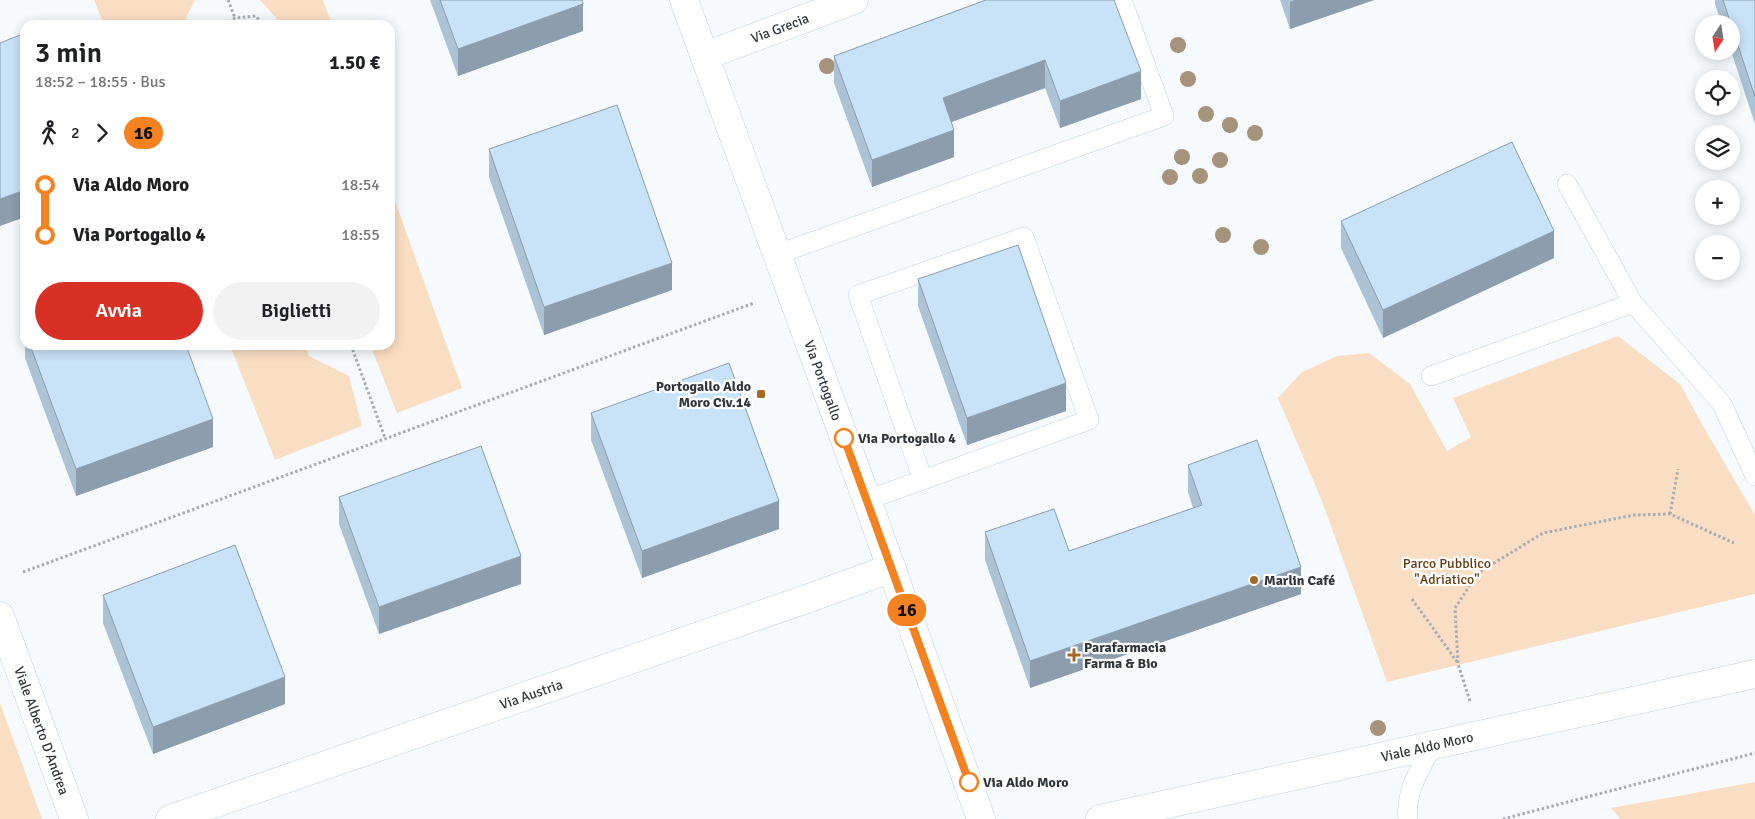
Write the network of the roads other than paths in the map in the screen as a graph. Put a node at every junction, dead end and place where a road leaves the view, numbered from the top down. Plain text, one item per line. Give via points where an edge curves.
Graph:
1 (684, 0) edge
2 (854, 0) edge
3 (1122, 0) edge
4 (705, 56) junction
5 (1567, 184) dead end
6 (778, 254) junction
7 (1633, 303) junction
8 (1431, 376) dead end
9 (1755, 476) edge
10 (923, 480) junction
11 (867, 500) junction
12 (892, 568) junction
13 (0, 616) edge
14 (1755, 674) edge
15 (1433, 745) junction
16 (74, 819) edge
17 (170, 819) edge
18 (981, 819) edge
19 (1100, 819) edge
20 (1408, 819) edge

1 - 4 street, Via Portogallo
2 - 4 street, Via Grecia
3 - 6 lane via 1164,116
4 - 6 street, Via Portogallo
5 - 7 lane
6 - 11 street, Via Portogallo
7 - 8 lane
7 - 9 lane via 1722,404
10 - 10 lane via 858,295 1024,237 1089,420
10 - 11 lane
11 - 12 street, Via Portogallo
12 - 17 street, Via Austria
12 - 18 street, Via Portogallo
13 - 16 street, Viale Alberto D'Andrea
14 - 15 street, Viale Aldo Moro
15 - 19 street, Viale Aldo Moro
15 - 20 lane via 1414,778 1408,799

